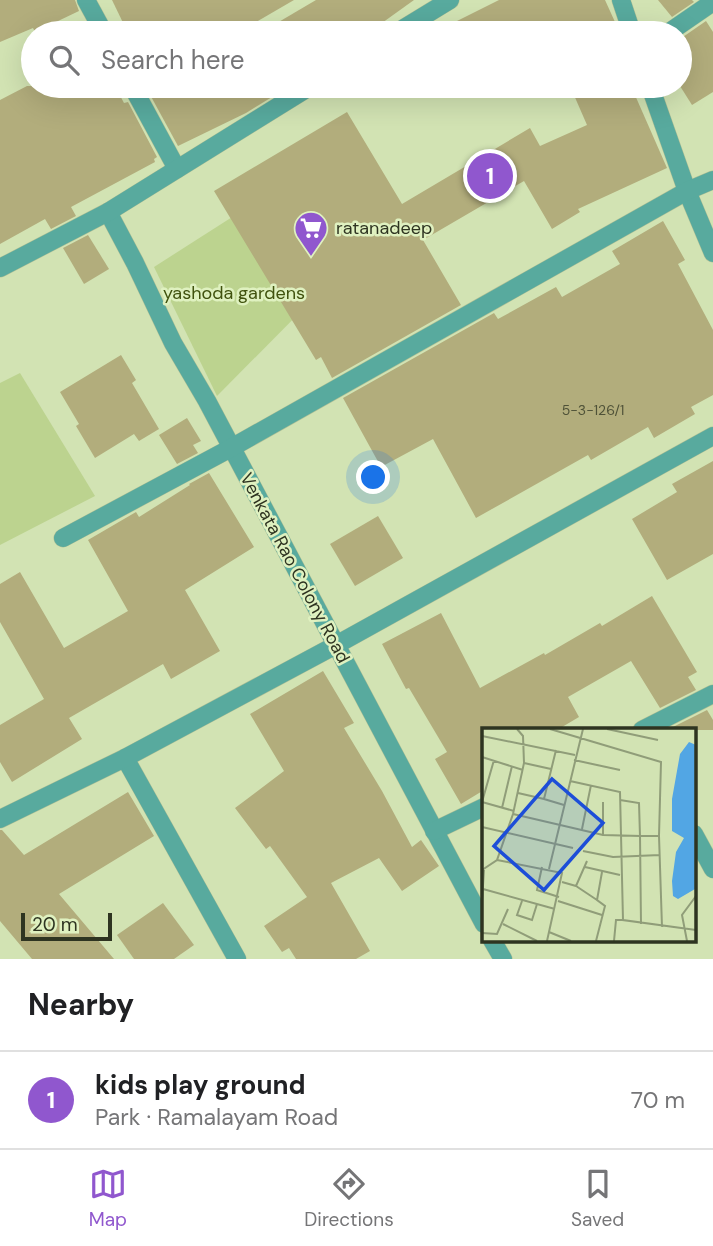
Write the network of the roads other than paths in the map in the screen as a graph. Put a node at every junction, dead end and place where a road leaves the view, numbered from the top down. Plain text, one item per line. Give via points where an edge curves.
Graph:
1 (86, 0) edge
2 (450, 0) edge
3 (621, 0) edge
4 (713, 2) edge
5 (97, 21) edge
6 (416, 21) edge
7 (628, 21) edge
8 (685, 21) edge
9 (139, 98) edge
10 (292, 98) edge
11 (654, 98) edge
12 (177, 169) junction
13 (713, 180) edge
14 (687, 191) junction
15 (108, 212) junction
16 (713, 253) edge
17 (0, 268) edge
18 (713, 436) edge
19 (231, 448) junction
20 (63, 538) dead end
21 (336, 645) junction
22 (713, 694) edge
23 (646, 728) edge
24 (125, 758) junction
25 (482, 808) edge
26 (0, 819) edge
27 (434, 831) junction
28 (696, 838) edge
29 (713, 869) edge
30 (482, 920) edge
31 (493, 942) edge
32 (237, 959) edge
33 (502, 959) edge

1 - 5 street
2 - 6 street
3 - 7 street
4 - 8 street
9 - 12 street
10 - 12 street
11 - 14 street
12 - 15 street
13 - 14 street
14 - 16 street
14 - 19 street
15 - 17 street
15 - 19 street, Venkata Rao Colony Road
18 - 21 street
19 - 20 street
19 - 21 street, Venkata Rao Colony Road
21 - 24 street
21 - 27 street, Venkata Rao Colony Road
22 - 23 street
24 - 26 street
24 - 32 street
25 - 27 street
27 - 30 street, Venkata Rao Colony Road
28 - 29 street
31 - 33 street

